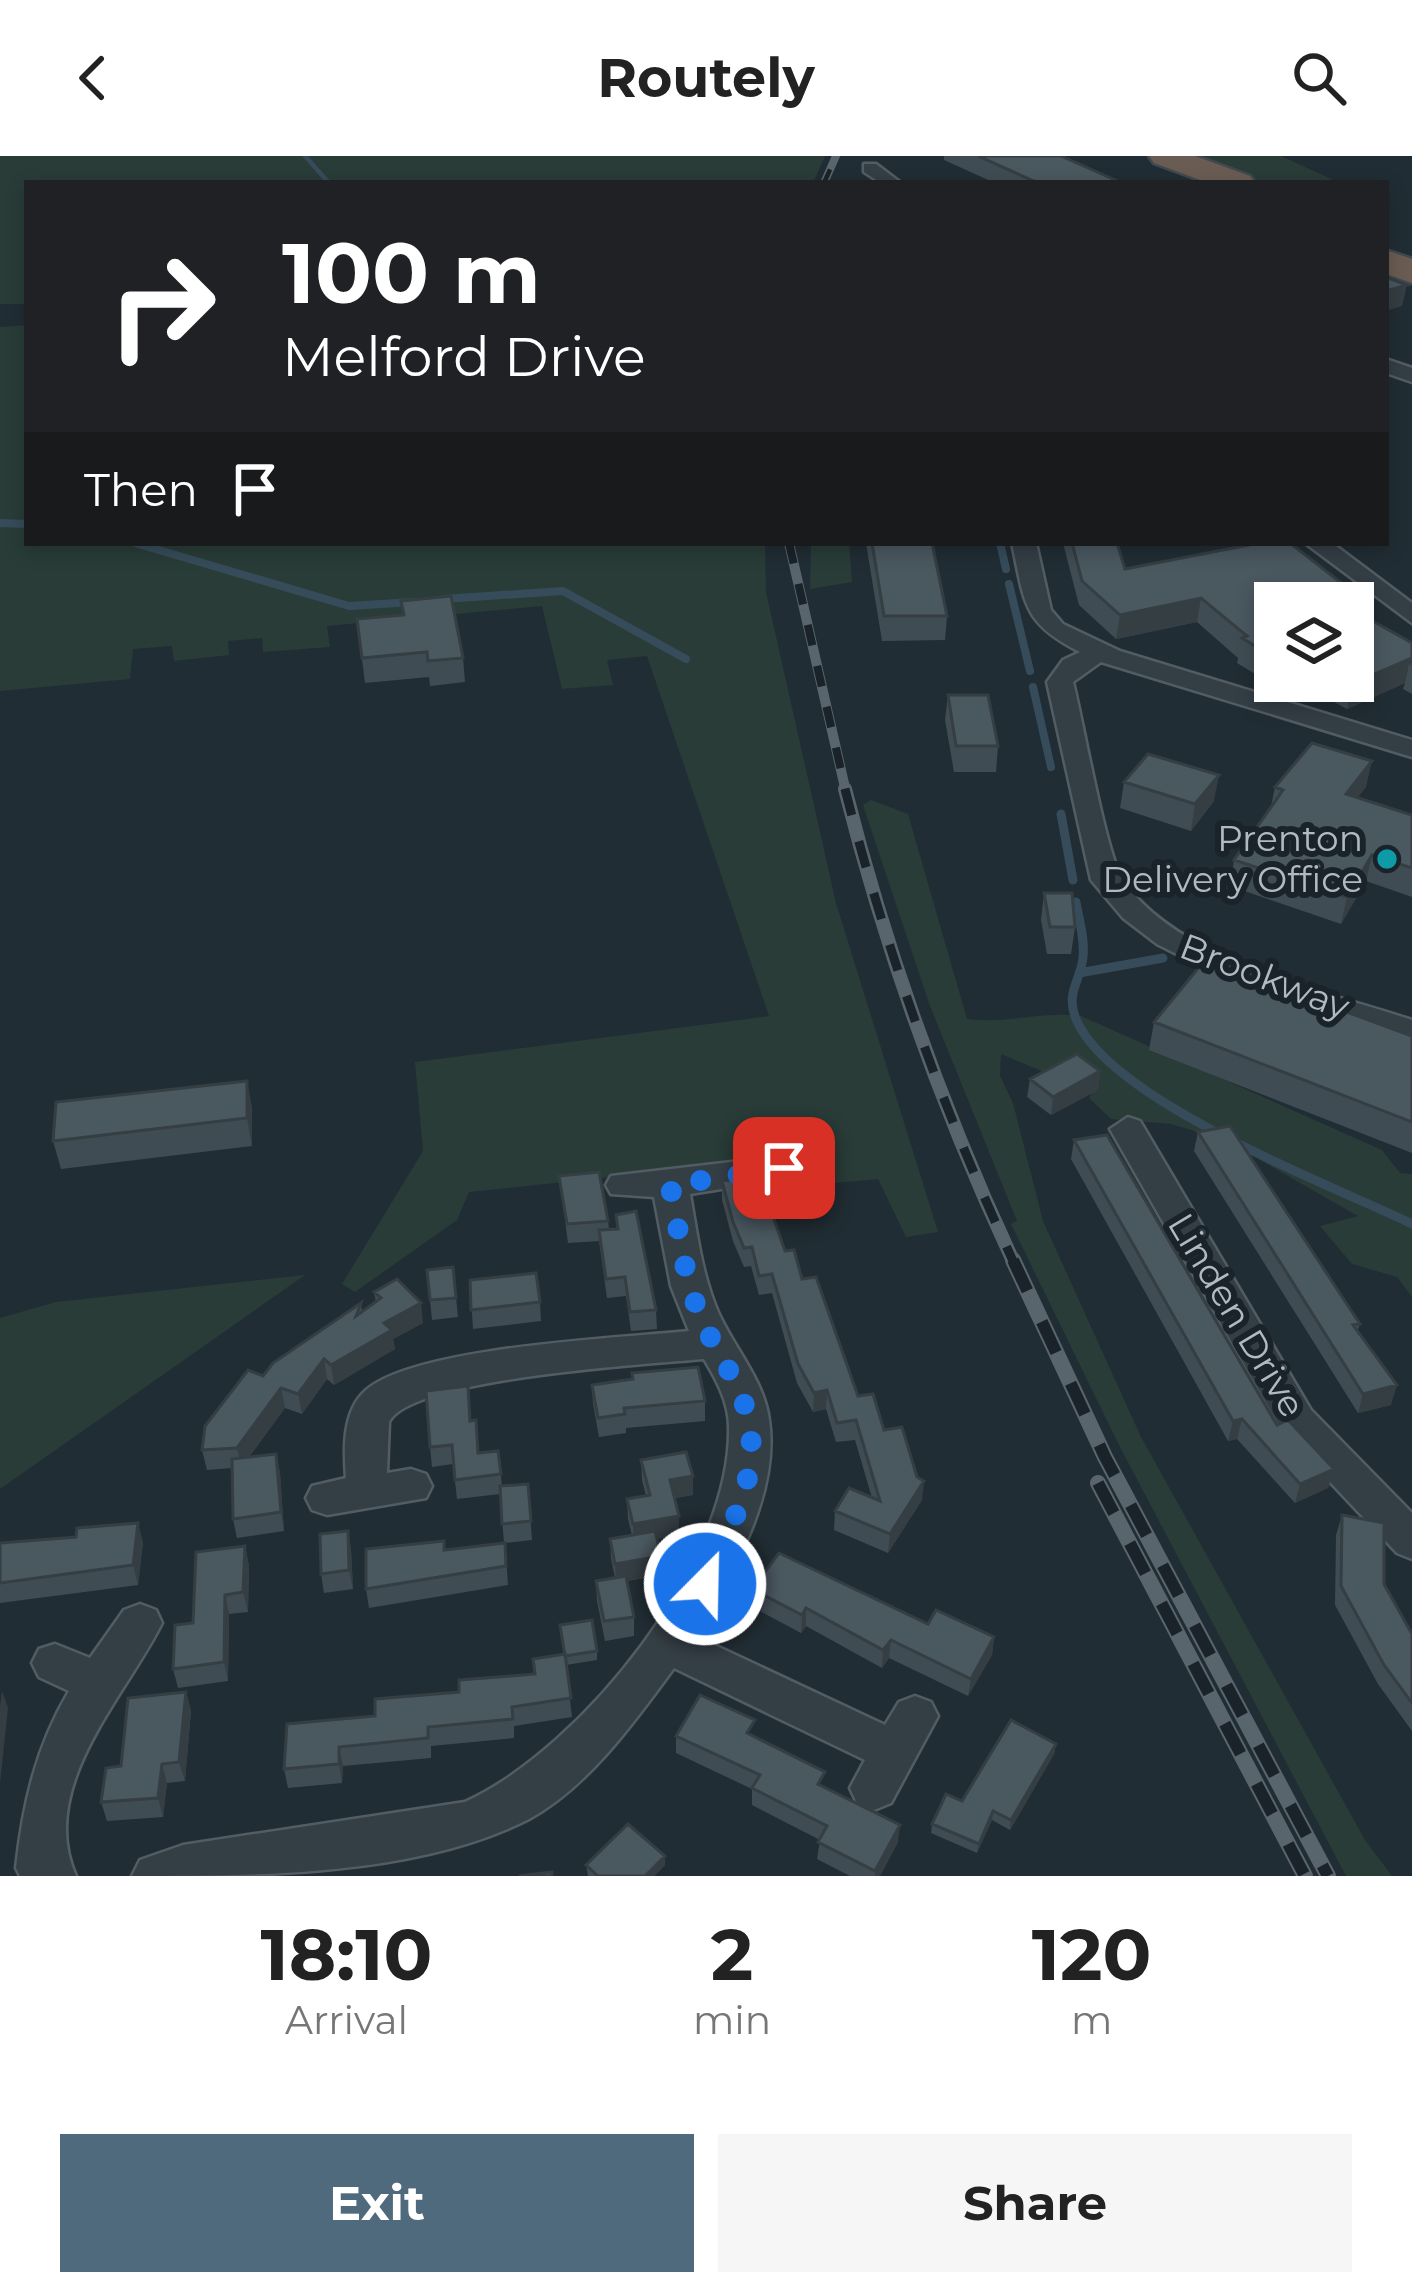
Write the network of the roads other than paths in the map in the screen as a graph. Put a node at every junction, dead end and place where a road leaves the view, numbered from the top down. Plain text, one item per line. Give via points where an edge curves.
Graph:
1 (1122, 156) edge
2 (1165, 156) edge
3 (870, 168) dead end
4 (888, 180) edge
5 (1185, 180) edge
6 (1230, 180) edge
7 (1025, 546) edge
8 (1321, 546) edge
9 (1412, 615) edge
10 (1101, 652) junction
11 (1412, 748) edge
12 (1412, 1031) edge
13 (1127, 1130) dead end
14 (784, 1168) dead end
15 (625, 1185) dead end
16 (670, 1185) junction
17 (714, 1343) junction
18 (412, 1486) dead end
19 (1412, 1540) edge
20 (140, 1623) dead end
21 (666, 1643) junction
22 (895, 1752) dead end
23 (50, 1876) edge
24 (157, 1876) edge

1 - 5 highway
2 - 6 highway
3 - 4 street
7 - 10 street via 1039,611 1054,629
8 - 9 street
10 - 11 street
10 - 12 street, Brookway via 1060,682 1106,880 1124,904 1202,957
13 - 19 street, Linden Drive via 1297,1420
14 - 16 street
15 - 16 street
16 - 17 street via 695,1302
17 - 18 street via 409,1386 379,1401 347,1495
17 - 21 street via 740,1384 750,1466 705,1584
20 - 23 street via 76,1673 44,1800 41,1868
21 - 22 street
21 - 24 street via 545,1780 475,1822

